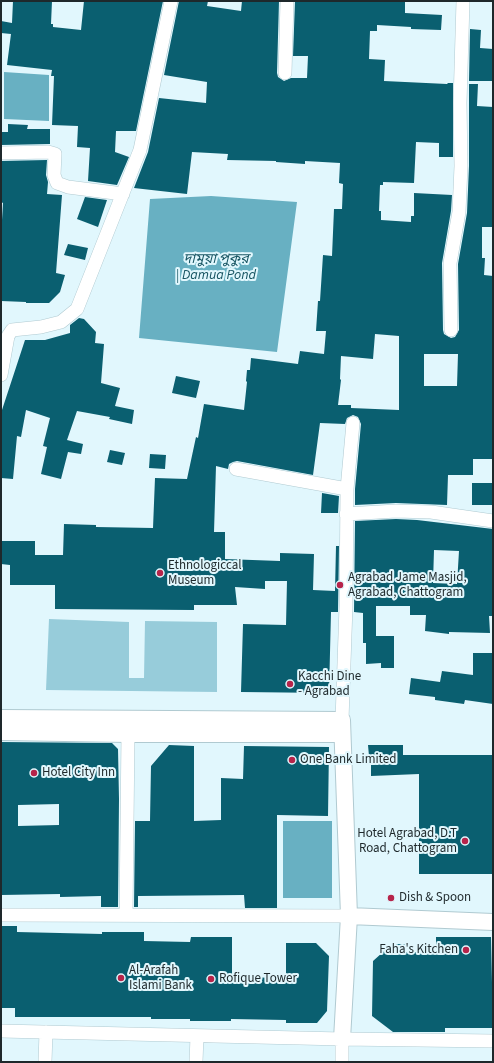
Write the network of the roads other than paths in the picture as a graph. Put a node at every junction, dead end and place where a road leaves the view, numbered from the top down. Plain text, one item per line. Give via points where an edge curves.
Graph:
1 (171, 1) edge
2 (288, 1) edge
3 (464, 1) edge
4 (285, 73) dead end
5 (1, 153) edge
6 (123, 194) junction
7 (451, 330) dead end
8 (1, 375) edge
9 (353, 423) dead end
10 (236, 469) dead end
11 (347, 489) junction
12 (346, 514) junction
13 (493, 521) edge
14 (1, 718) edge
15 (342, 727) junction
16 (1, 732) edge
17 (128, 734) junction
18 (1, 915) edge
19 (126, 915) junction
20 (349, 916) junction
21 (493, 922) edge
22 (1, 1031) edge
23 (46, 1032) junction
24 (197, 1036) junction
25 (342, 1039) junction
26 (493, 1041) edge
27 (45, 1062) edge
28 (196, 1062) edge
29 (342, 1062) edge

1 - 6 street via 140,150
2 - 4 street
3 - 7 street via 459,212 450,264
5 - 6 street via 55,154 54,175 57,183 68,187
6 - 8 street via 77,309 61,322 12,330 8,336
9 - 11 street
10 - 11 street
11 - 12 street
12 - 13 street via 431,512
12 - 15 street
14 - 15 street
15 - 17 street
15 - 20 street
16 - 17 street
17 - 19 street
18 - 19 street
19 - 20 street
20 - 21 street
20 - 25 street
22 - 23 street
23 - 24 street
23 - 27 street
24 - 25 street
24 - 28 street
25 - 26 street
25 - 29 street

